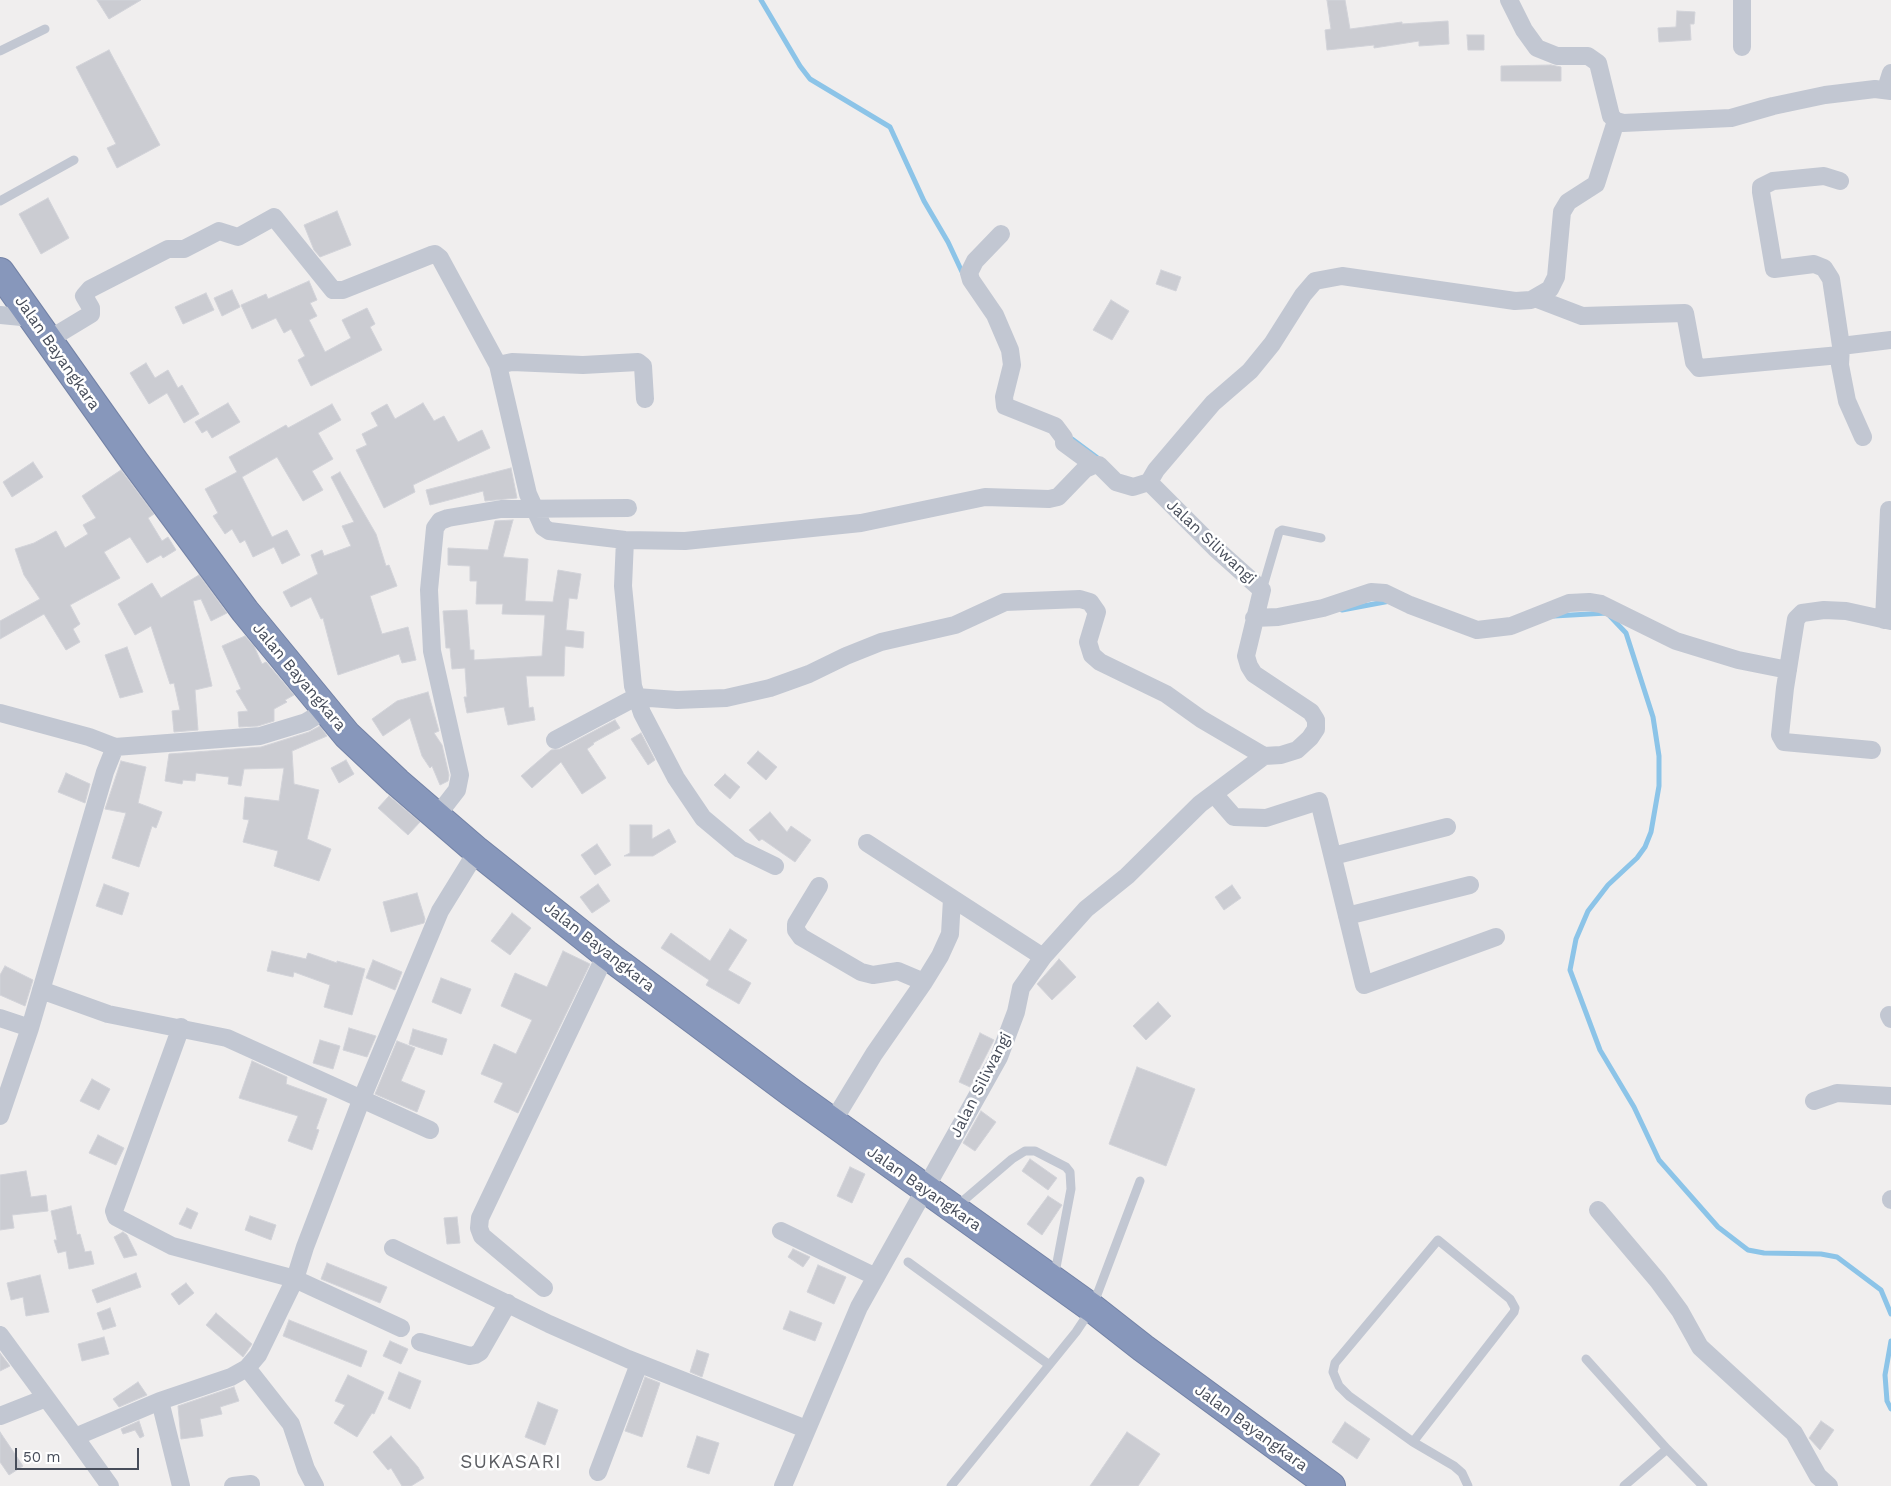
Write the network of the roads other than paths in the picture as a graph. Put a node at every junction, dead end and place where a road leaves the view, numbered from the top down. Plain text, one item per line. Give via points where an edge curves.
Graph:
1 (1508, 0) edge
2 (1742, 0) edge
3 (45, 29) dead end
4 (1742, 47) dead end
5 (0, 51) edge
6 (1889, 84) edge
7 (1616, 121) junction
8 (74, 160) dead end
9 (1840, 181) dead end
10 (0, 201) edge
11 (1001, 234) dead end
12 (0, 272) edge
13 (1536, 298) junction
14 (0, 315) edge
15 (32, 318) junction
16 (48, 340) junction
17 (1891, 340) edge
18 (1840, 351) junction
19 (498, 365) junction
20 (645, 399) dead end
21 (1863, 437) dead end
22 (1094, 465) junction
23 (1151, 479) junction
24 (533, 508) junction
25 (628, 508) dead end
26 (1889, 510) dead end
27 (1321, 538) dead end
28 (625, 540) junction
29 (1262, 590) junction
30 (1254, 618) junction
31 (1887, 621) edge
32 (1788, 670) junction
33 (636, 697) junction
34 (326, 710) junction
35 (0, 713) edge
36 (555, 740) dead end
37 (116, 747) junction
38 (1872, 750) dead end
39 (1264, 756) junction
40 (1214, 794) junction
41 (436, 817) junction
42 (1447, 827) dead end
43 (867, 843) dead end
44 (477, 851) junction
45 (1333, 856) junction
46 (775, 866) dead end
47 (1470, 885) dead end
48 (819, 886) dead end
49 (952, 899) junction
50 (1348, 916) junction
51 (1496, 937) dead end
52 (606, 954) junction
53 (1042, 958) junction
54 (924, 982) junction
55 (41, 990) junction
56 (0, 1018) edge
57 (181, 1027) junction
58 (30, 1028) junction
59 (1891, 1096) edge
60 (362, 1098) junction
61 (1814, 1101) dead end
62 (0, 1116) edge
63 (832, 1123) junction
64 (430, 1130) dead end
65 (1140, 1180) dead end
66 (926, 1190) junction
67 (953, 1210) junction
68 (1598, 1210) dead end
69 (781, 1231) dead end
70 (393, 1248) dead end
71 (908, 1262) dead end
72 (876, 1277) junction
73 (295, 1279) junction
74 (1054, 1282) junction
75 (544, 1288) dead end
76 (508, 1303) junction
77 (1092, 1308) junction
78 (401, 1328) dead end
79 (0, 1335) edge
80 (420, 1342) dead end
81 (1586, 1359) dead end
82 (639, 1364) junction
83 (1048, 1364) junction
84 (247, 1368) junction
85 (46, 1398) junction
86 (160, 1401) junction
87 (0, 1416) edge
88 (806, 1429) junction
89 (75, 1437) junction
90 (1413, 1442) junction
91 (1667, 1448) junction
92 (598, 1472) dead end
93 (251, 1484) dead end
94 (1324, 1484) edge
95 (110, 1486) edge
96 (181, 1486) edge
97 (233, 1486) edge
98 (315, 1486) edge
99 (783, 1486) edge
100 (951, 1486) edge
101 (1468, 1486) edge
102 (1624, 1486) edge
103 (1703, 1486) edge
104 (1829, 1486) edge

1 - 7 street via 1537,48 1557,56 1588,56 1598,63 1608,109
2 - 4 street
3 - 5 lane
6 - 7 street via 1824,95 1731,118 1632,124
7 - 13 street via 1596,184 1568,202 1562,212 1556,277 1550,289
8 - 10 lane
9 - 18 street via 1824,176 1773,181 1761,187 1761,192 1774,269 1814,264 1824,268 1830,279
11 - 22 street via 976,261 969,276 995,315 1010,350 1012,365 1004,404 1061,433 1064,443
12 - 15 highway, Jalan Bayangkara
13 - 18 street via 1582,316 1685,313 1694,362 1699,368
13 - 23 street via 1515,301 1342,276 1321,278 1303,295 1272,344 1250,371 1213,402
14 - 15 street
15 - 16 highway, Jalan Bayangkara
16 - 19 street via 91,314 84,296 90,289 168,249 184,249 219,231 238,237 274,217 333,290 343,290 431,255 438,256
16 - 34 highway, Jalan Bayangkara via 240,605
17 - 18 street
18 - 21 street via 1847,400
19 - 20 street via 512,362 583,365 638,362 643,366
19 - 24 street
22 - 23 street via 1099,465 1120,485 1133,487
22 - 28 street via 1086,469 1063,494 1049,499 985,497 861,524 684,541
23 - 29 street, Jalan Siliwangi via 1215,548
24 - 25 street
24 - 28 street via 543,527 549,531
24 - 41 street via 501,509 448,518 435,528 429,590 432,651 460,775 457,790
26 - 31 street
27 - 29 lane via 1279,532
28 - 33 street via 623,586
29 - 30 street, Jalan Siliwangi
30 - 32 street via 1323,608 1371,592 1386,593 1477,630 1510,626 1569,603 1589,602 1601,604 1676,641 1738,660
30 - 39 street, Jalan Siliwangi via 1246,656 1249,666 1254,674 1311,712 1316,724 1310,738 1297,750
31 - 32 street via 1846,611 1802,613 1796,618
32 - 38 street via 1780,735 1784,742
33 - 36 street
33 - 39 street via 677,700 726,698 770,688 809,674 881,642 954,625 1005,602 1080,599 1090,602 1097,612 1088,642 1092,655 1100,662 1166,694
33 - 46 street via 672,770 704,818 740,848
34 - 37 street via 306,722 260,736
34 - 41 highway, Jalan Bayangkara via 347,735
35 - 37 street
37 - 55 street via 104,772
39 - 40 street, Jalan Siliwangi
40 - 45 street via 1234,817 1266,818 1320,801
40 - 53 street, Jalan Siliwangi via 1127,876 1086,909
41 - 44 highway, Jalan Bayangkara
42 - 45 street
43 - 49 street
44 - 52 highway, Jalan Bayangkara
44 - 60 street via 440,911
45 - 50 street
47 - 50 street
48 - 54 street via 796,924 800,937 861,972 873,975 898,971
49 - 53 street
49 - 54 street via 950,934
50 - 51 street via 1364,985
52 - 63 highway, Jalan Bayangkara
52 - 75 street via 478,1228 482,1236
53 - 66 street, Jalan Siliwangi via 1022,988 999,1057
54 - 63 street via 874,1054
55 - 57 street via 108,1014
55 - 58 street
56 - 58 street
57 - 60 street via 227,1038
57 - 73 street via 114,1211 116,1217 172,1246
58 - 62 street
59 - 61 street via 1837,1093
60 - 64 street
60 - 73 street
63 - 66 highway, Jalan Bayangkara
65 - 77 lane
66 - 67 highway, Jalan Bayangkara
66 - 72 street, Jalan Siliwangi
67 - 74 highway, Jalan Bayangkara
67 - 74 lane via 1025,1151 1035,1151 1066,1166 1070,1172 1071,1189
68 - 104 street via 1658,1281 1700,1347 1794,1433 1818,1476
69 - 72 street
70 - 76 street
71 - 83 lane
72 - 88 street, Jalan Siliwangi via 859,1307
73 - 78 street
73 - 84 street via 258,1355
74 - 77 highway, Jalan Bayangkara
76 - 80 street via 480,1352 475,1355
76 - 82 street
77 - 83 lane
77 - 94 highway, Jalan Bayangkara
79 - 85 street
81 - 91 lane
82 - 88 street
82 - 92 street
83 - 100 lane
84 - 86 street via 231,1377
84 - 98 street via 291,1424
85 - 87 street
85 - 89 street
86 - 89 street
86 - 96 street
88 - 99 street, Jalan Siliwangi
89 - 95 street
90 - 90 lane via 1515,1308 1510,1299 1438,1240 1335,1363 1333,1372 1348,1396
90 - 101 lane via 1454,1466 1462,1473
91 - 102 lane
91 - 103 lane
93 - 97 street

